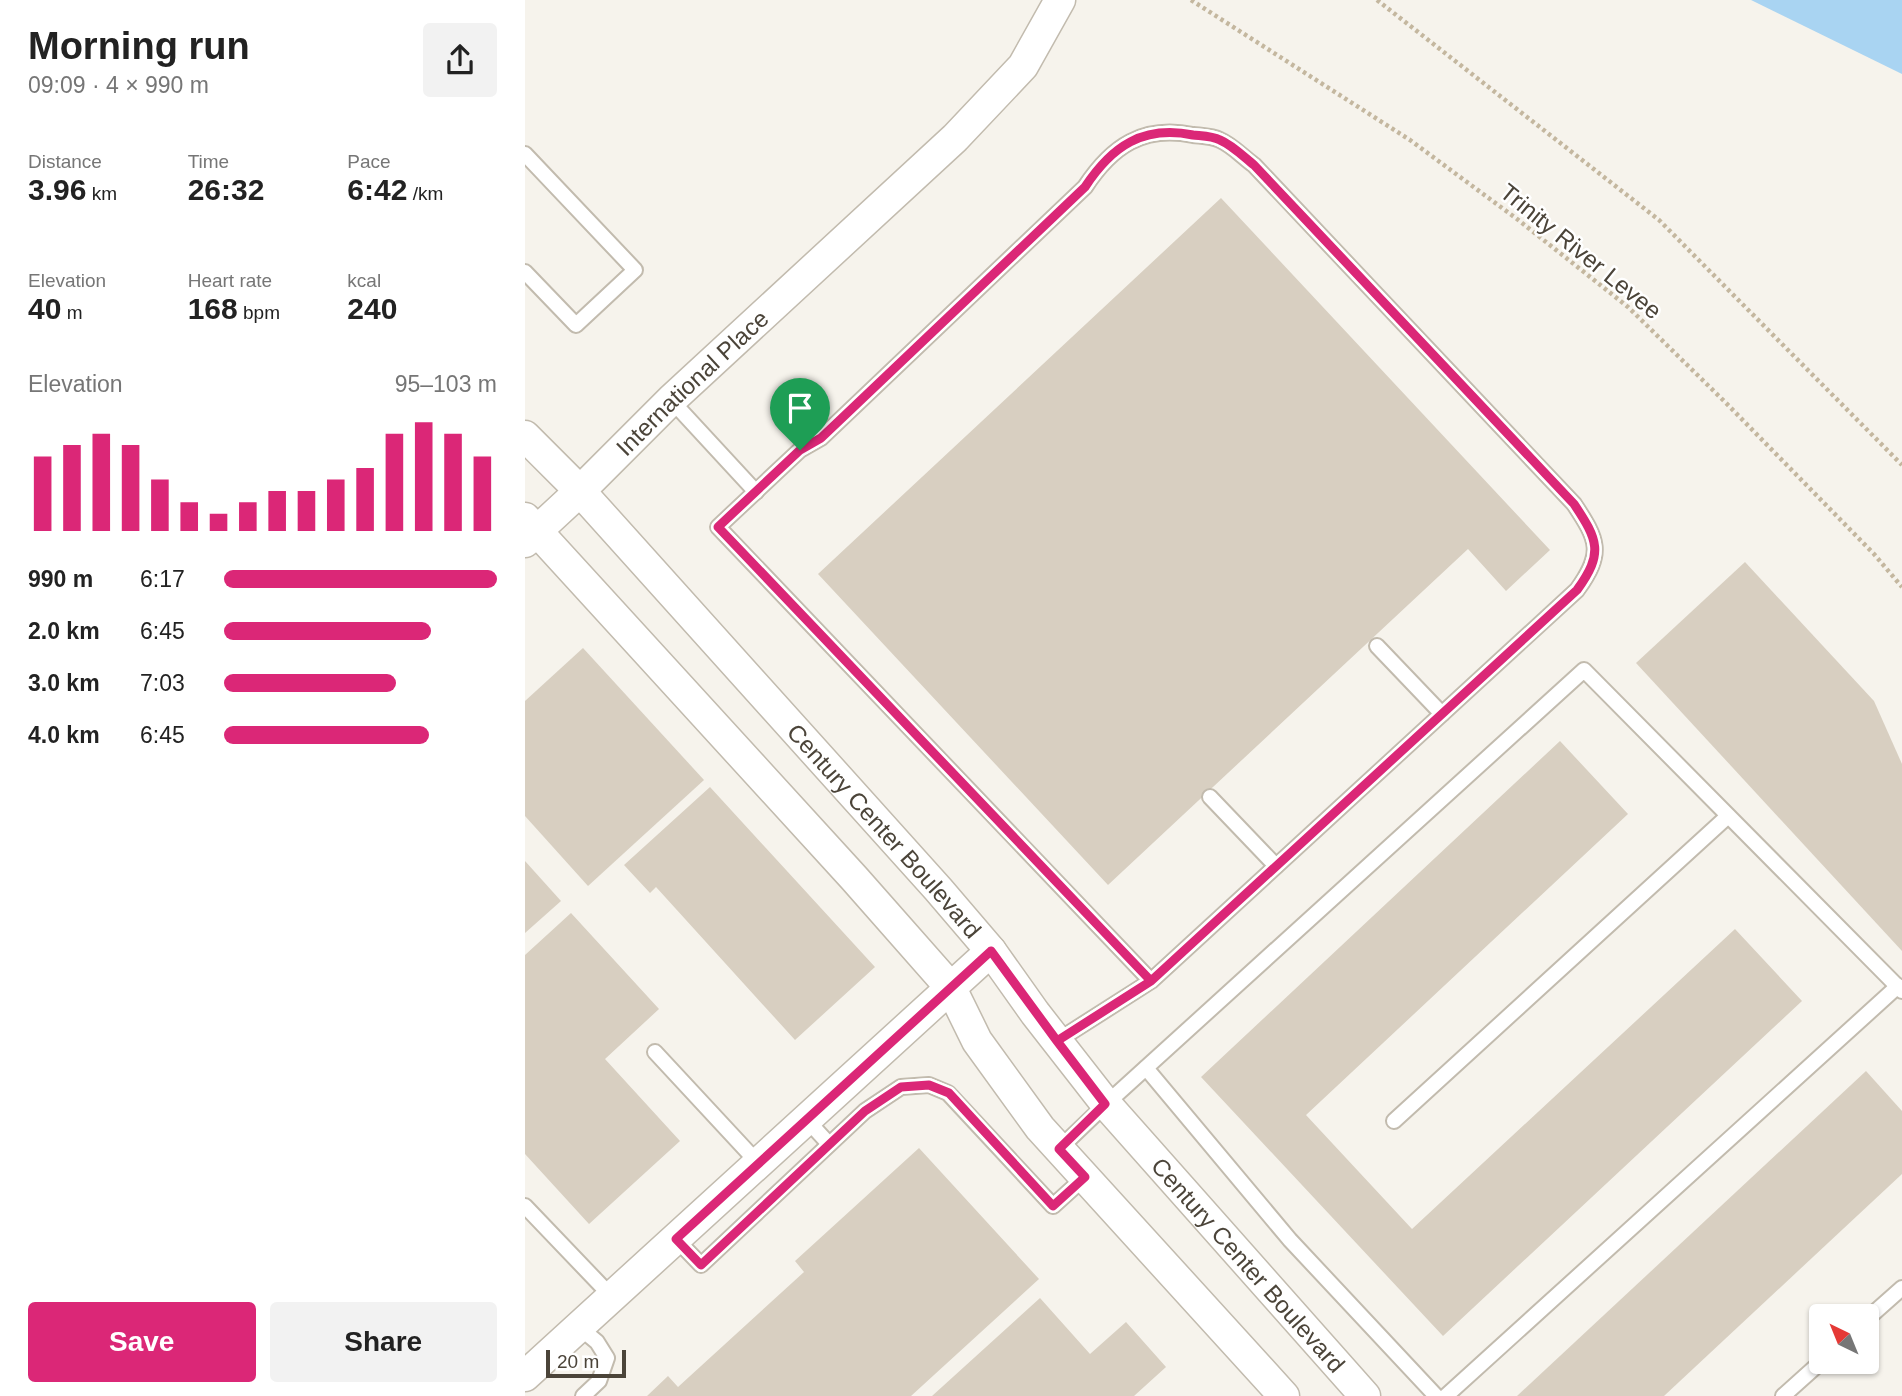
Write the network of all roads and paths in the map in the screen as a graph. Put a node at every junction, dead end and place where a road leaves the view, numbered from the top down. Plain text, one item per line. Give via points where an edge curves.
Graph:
1 (1060, 0) edge
2 (1191, 0) edge
3 (1377, 0) edge
4 (525, 154) edge
5 (525, 272) edge
6 (671, 400) junction
7 (525, 436) edge
8 (1902, 465) edge
9 (580, 491) junction
10 (756, 492) junction
11 (529, 530) edge
12 (1902, 587) edge
13 (1377, 646) dead end
14 (1442, 714) junction
15 (1210, 797) dead end
16 (1728, 816) junction
17 (1276, 866) junction
18 (991, 951) junction
19 (1151, 981) junction
20 (951, 988) junction
21 (1900, 989) edge
22 (1057, 1041) junction
23 (655, 1052) dead end
24 (1146, 1068) junction
25 (1105, 1104) junction
26 (807, 1120) junction
27 (1394, 1121) dead end
28 (829, 1144) junction
29 (1059, 1149) junction
30 (758, 1164) junction
31 (1085, 1177) junction
32 (525, 1206) edge
33 (676, 1239) junction
34 (1902, 1288) edge
35 (612, 1297) junction
36 (1879, 1309) edge
37 (579, 1327) junction
38 (1809, 1373) edge
39 (525, 1377) edge
40 (583, 1396) edge
41 (1284, 1396) edge
42 (1365, 1396) edge
43 (1436, 1396) edge
44 (1446, 1396) edge
45 (1783, 1396) edge

1 - 6 street, International Place via 1023,66 998,94
2 - 12 path, Trinity River Levee via 1411,140 1628,307
3 - 8 path via 1659,220
4 - 5 lane via 635,270 576,325
6 - 9 street, International Place
6 - 10 lane
7 - 9 street, Century Center Boulevard
9 - 11 street, International Place
9 - 18 street, Century Center Boulevard
10 - 14 lane via 800,450 821,438 1127,142 1175,131 1220,140 1254,165 1422,341 1574,504 1591,530 1595,548 1592,569 1577,590
10 - 19 lane via 718,527
11 - 20 street via 855,878
13 - 14 lane
14 - 17 lane
15 - 17 lane
16 - 21 lane
16 - 24 lane via 1584,670
16 - 27 lane
17 - 19 lane
18 - 20 street
18 - 22 street, Century Center Boulevard
19 - 22 lane
20 - 26 street
20 - 29 street via 977,1041
21 - 44 lane
22 - 25 street, Century Center Boulevard
23 - 30 lane
24 - 25 lane
24 - 43 lane via 1290,1240
25 - 29 lane
25 - 42 street, Century Center Boulevard
26 - 28 lane
26 - 30 street
28 - 31 lane via 865,1111 901,1087 929,1085 949,1093 1053,1206
28 - 33 lane via 701,1265
29 - 31 street
30 - 33 street
31 - 41 street
32 - 35 lane
33 - 35 street
34 - 36 lane
35 - 37 street
37 - 39 street
37 - 40 lane via 607,1358 599,1381
38 - 45 lane

